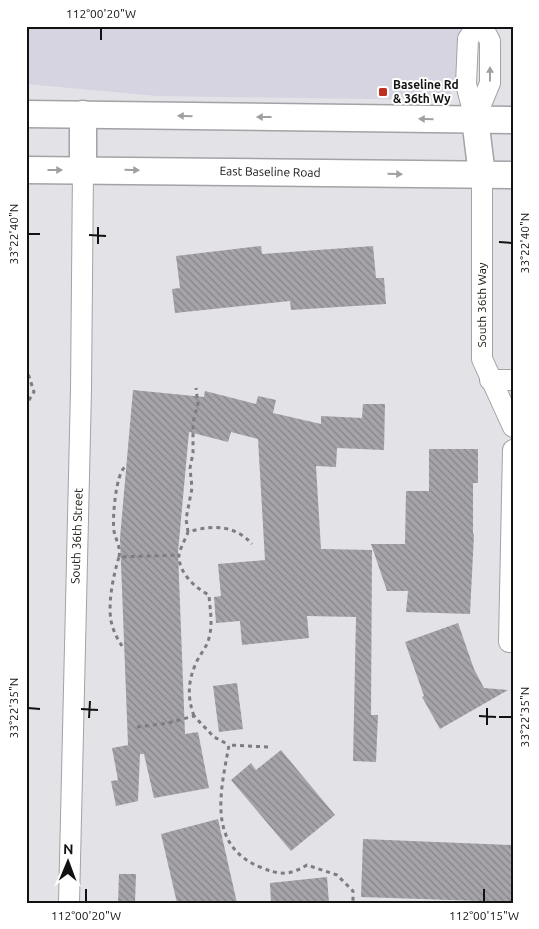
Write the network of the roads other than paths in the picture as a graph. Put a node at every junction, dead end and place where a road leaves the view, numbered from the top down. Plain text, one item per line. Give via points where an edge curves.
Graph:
1 (477, 26) edge
2 (482, 26) edge
3 (26, 114) edge
4 (83, 114) junction
5 (475, 119) junction
6 (513, 120) edge
7 (26, 170) edge
8 (83, 170) junction
9 (482, 175) junction
10 (513, 176) edge
11 (490, 380) junction
12 (513, 380) edge
13 (513, 428) edge
14 (513, 450) edge
15 (511, 642) edge
16 (69, 903) edge

1 - 5 street via 468,39 466,84
5 -> 2 street via 490,83 490,41
3 - 4 main road
5 -> 4 main road
4 - 8 main road
5 - 6 main road
5 - 9 main road
7 -> 8 main road, East Baseline Road
8 -> 9 main road, East Baseline Road
8 - 16 street, South 36th Street
9 - 10 main road, East Baseline Road
9 - 11 street, South 36th Way via 482,359
11 - 12 street
11 - 13 street, South 36th Way
14 - 15 street

